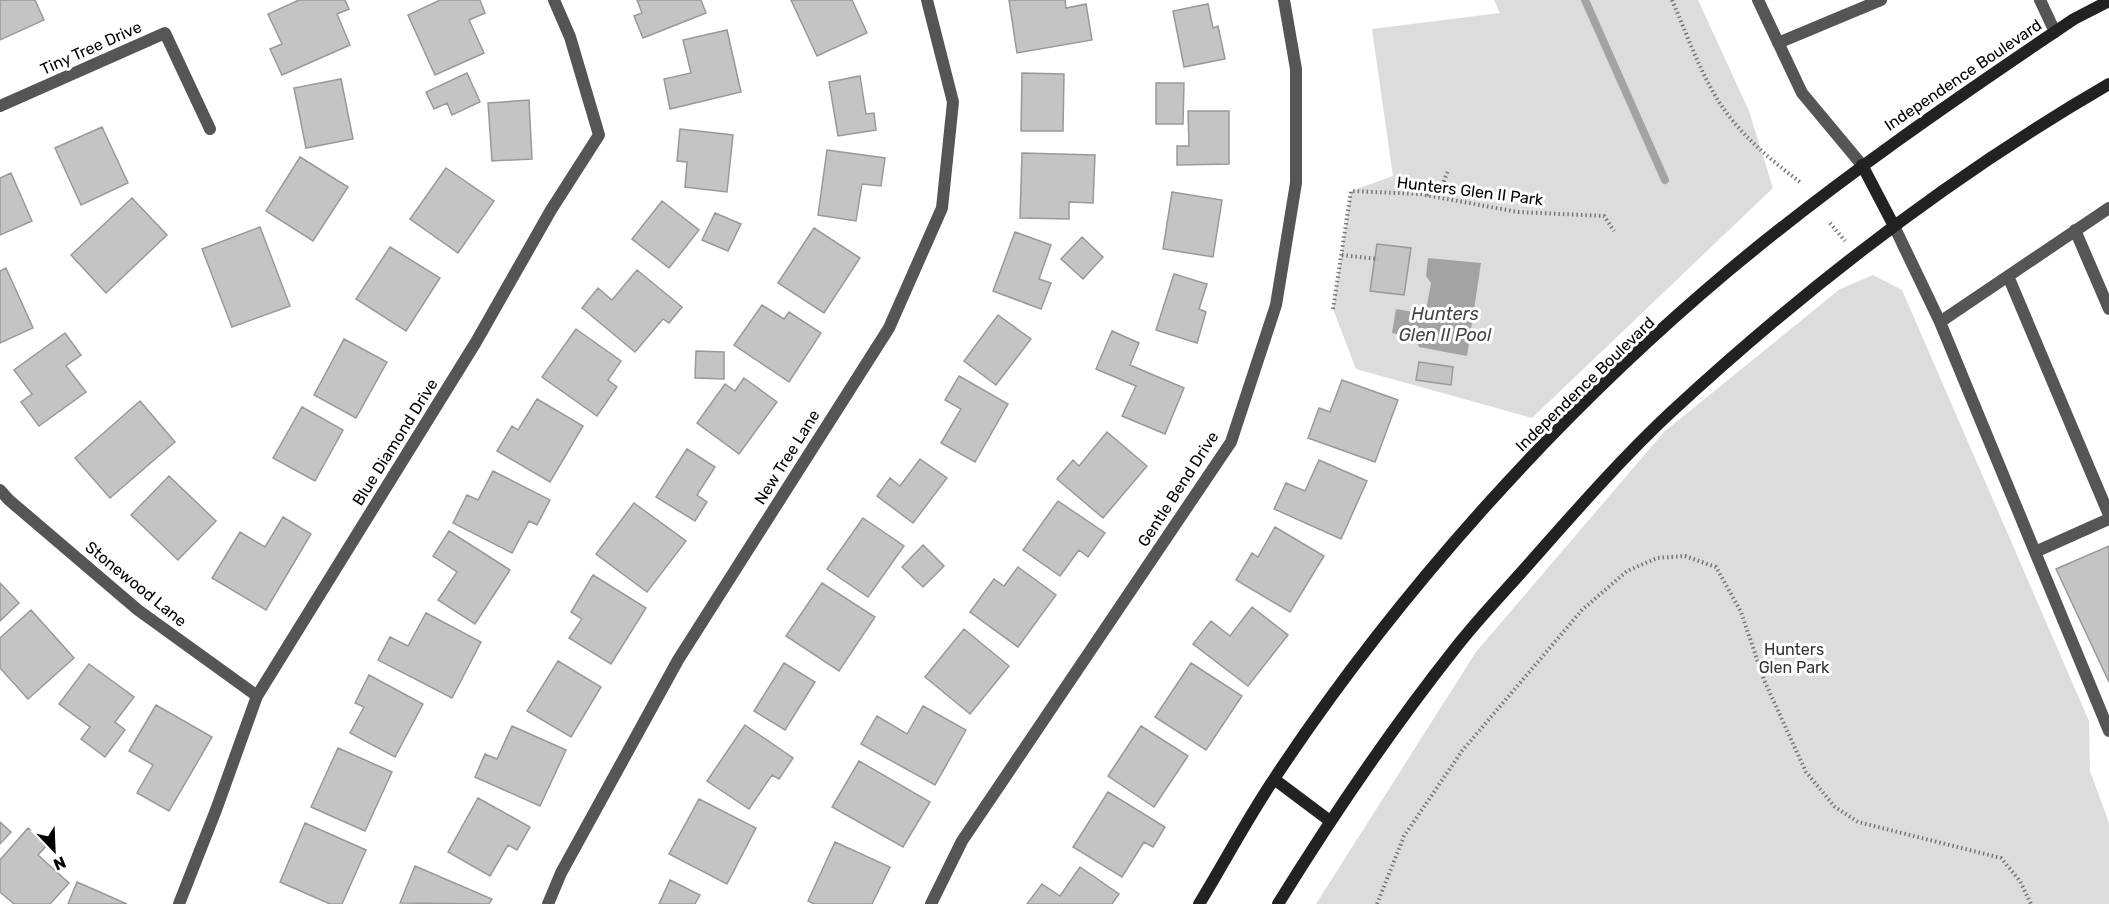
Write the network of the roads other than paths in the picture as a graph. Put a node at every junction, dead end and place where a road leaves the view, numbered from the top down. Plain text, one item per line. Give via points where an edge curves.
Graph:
1 (554, 0) edge
2 (927, 0) edge
3 (1284, 0) edge
4 (1758, 0) edge
5 (1881, 0) edge
6 (2040, 0) edge
7 (2109, 1) edge
8 (2055, 32) junction
9 (1778, 43) junction
10 (2109, 84) edge
11 (0, 106) edge
12 (210, 129) dead end
13 (1862, 165) junction
14 (2109, 208) edge
15 (1894, 226) junction
16 (2075, 230) junction
17 (2008, 276) junction
18 (2109, 309) edge
19 (1940, 322) junction
20 (0, 489) edge
21 (2109, 517) edge
22 (2035, 552) junction
23 (257, 696) junction
24 (2109, 731) edge
25 (1274, 780) junction
26 (1330, 821) junction
27 (178, 904) edge
28 (548, 904) edge
29 (931, 904) edge
30 (1199, 904) edge
31 (1278, 904) edge

1 - 23 street, Blue Diamond Drive via 570,37 600,135
2 - 28 street, New Tree Lane via 952,102 942,208 889,328 678,660 561,873
3 - 29 street, Gentle Bend Drive via 1296,69 1296,183 1276,305 1231,442 962,841
4 - 9 street
5 - 9 street
6 - 8 street
7 - 8 main road, Independence Boulevard
8 - 13 main road, Independence Boulevard
9 - 13 street via 1803,93
10 - 15 main road
11 - 12 street, Tiny Tree Drive via 165,33
13 - 15 main road
13 - 25 main road, Independence Boulevard via 1726,273 1618,371 1534,456 1452,544 1386,626
14 - 16 street
15 - 19 street
15 - 26 main road via 1791,307 1667,416 1572,515 1458,645
16 - 17 street
16 - 18 street
17 - 19 street
17 - 21 street
19 - 22 street
20 - 23 street, Stonewood Lane via 138,610
21 - 22 street
22 - 24 street
23 - 27 street, Blue Diamond Drive
25 - 26 main road
25 - 30 main road, Independence Boulevard
26 - 31 main road

